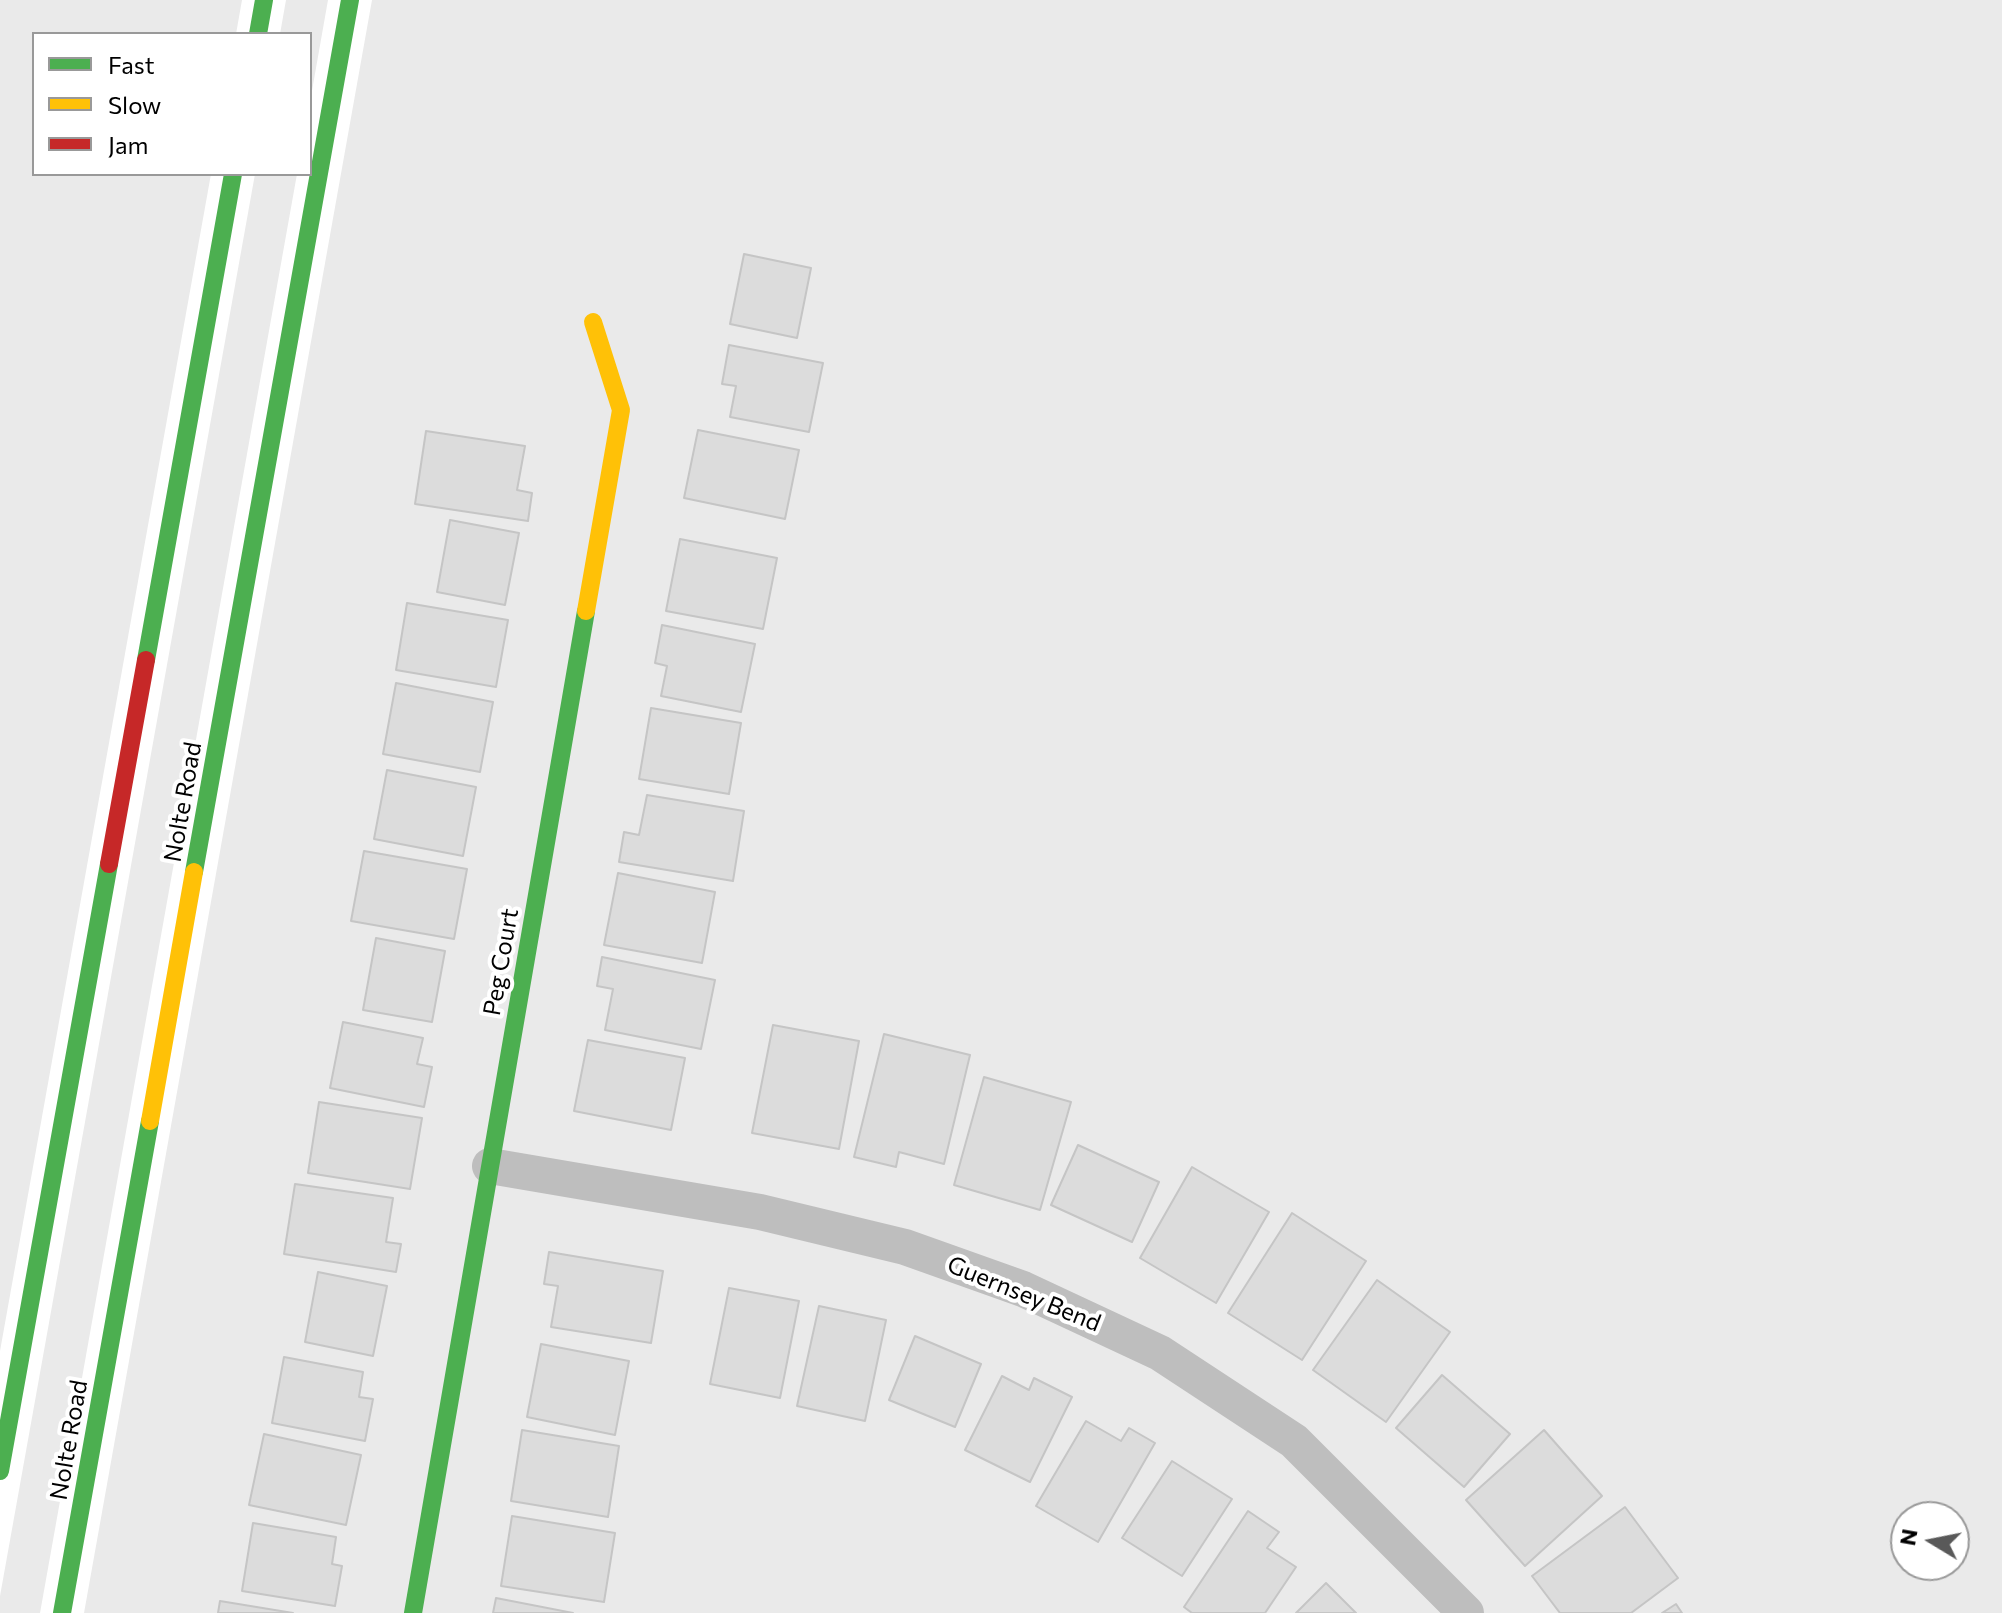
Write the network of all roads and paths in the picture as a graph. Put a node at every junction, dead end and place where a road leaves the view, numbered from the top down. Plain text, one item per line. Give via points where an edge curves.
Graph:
1 (264, 0) edge
2 (350, 0) edge
3 (258, 32) edge
4 (233, 176) edge
5 (593, 322) dead end
6 (490, 1166) junction
7 (0, 1471) edge
8 (62, 1613) edge
9 (413, 1613) edge
10 (1466, 1613) edge

1 - 3 street
2 - 8 street, Nolte Road
4 - 7 street
5 - 6 street, Peg Court via 621,410
6 - 9 street, Peg Court
6 - 10 street, Guernsey Bend via 760,1212 905,1247 1023,1289 1160,1353 1294,1441

